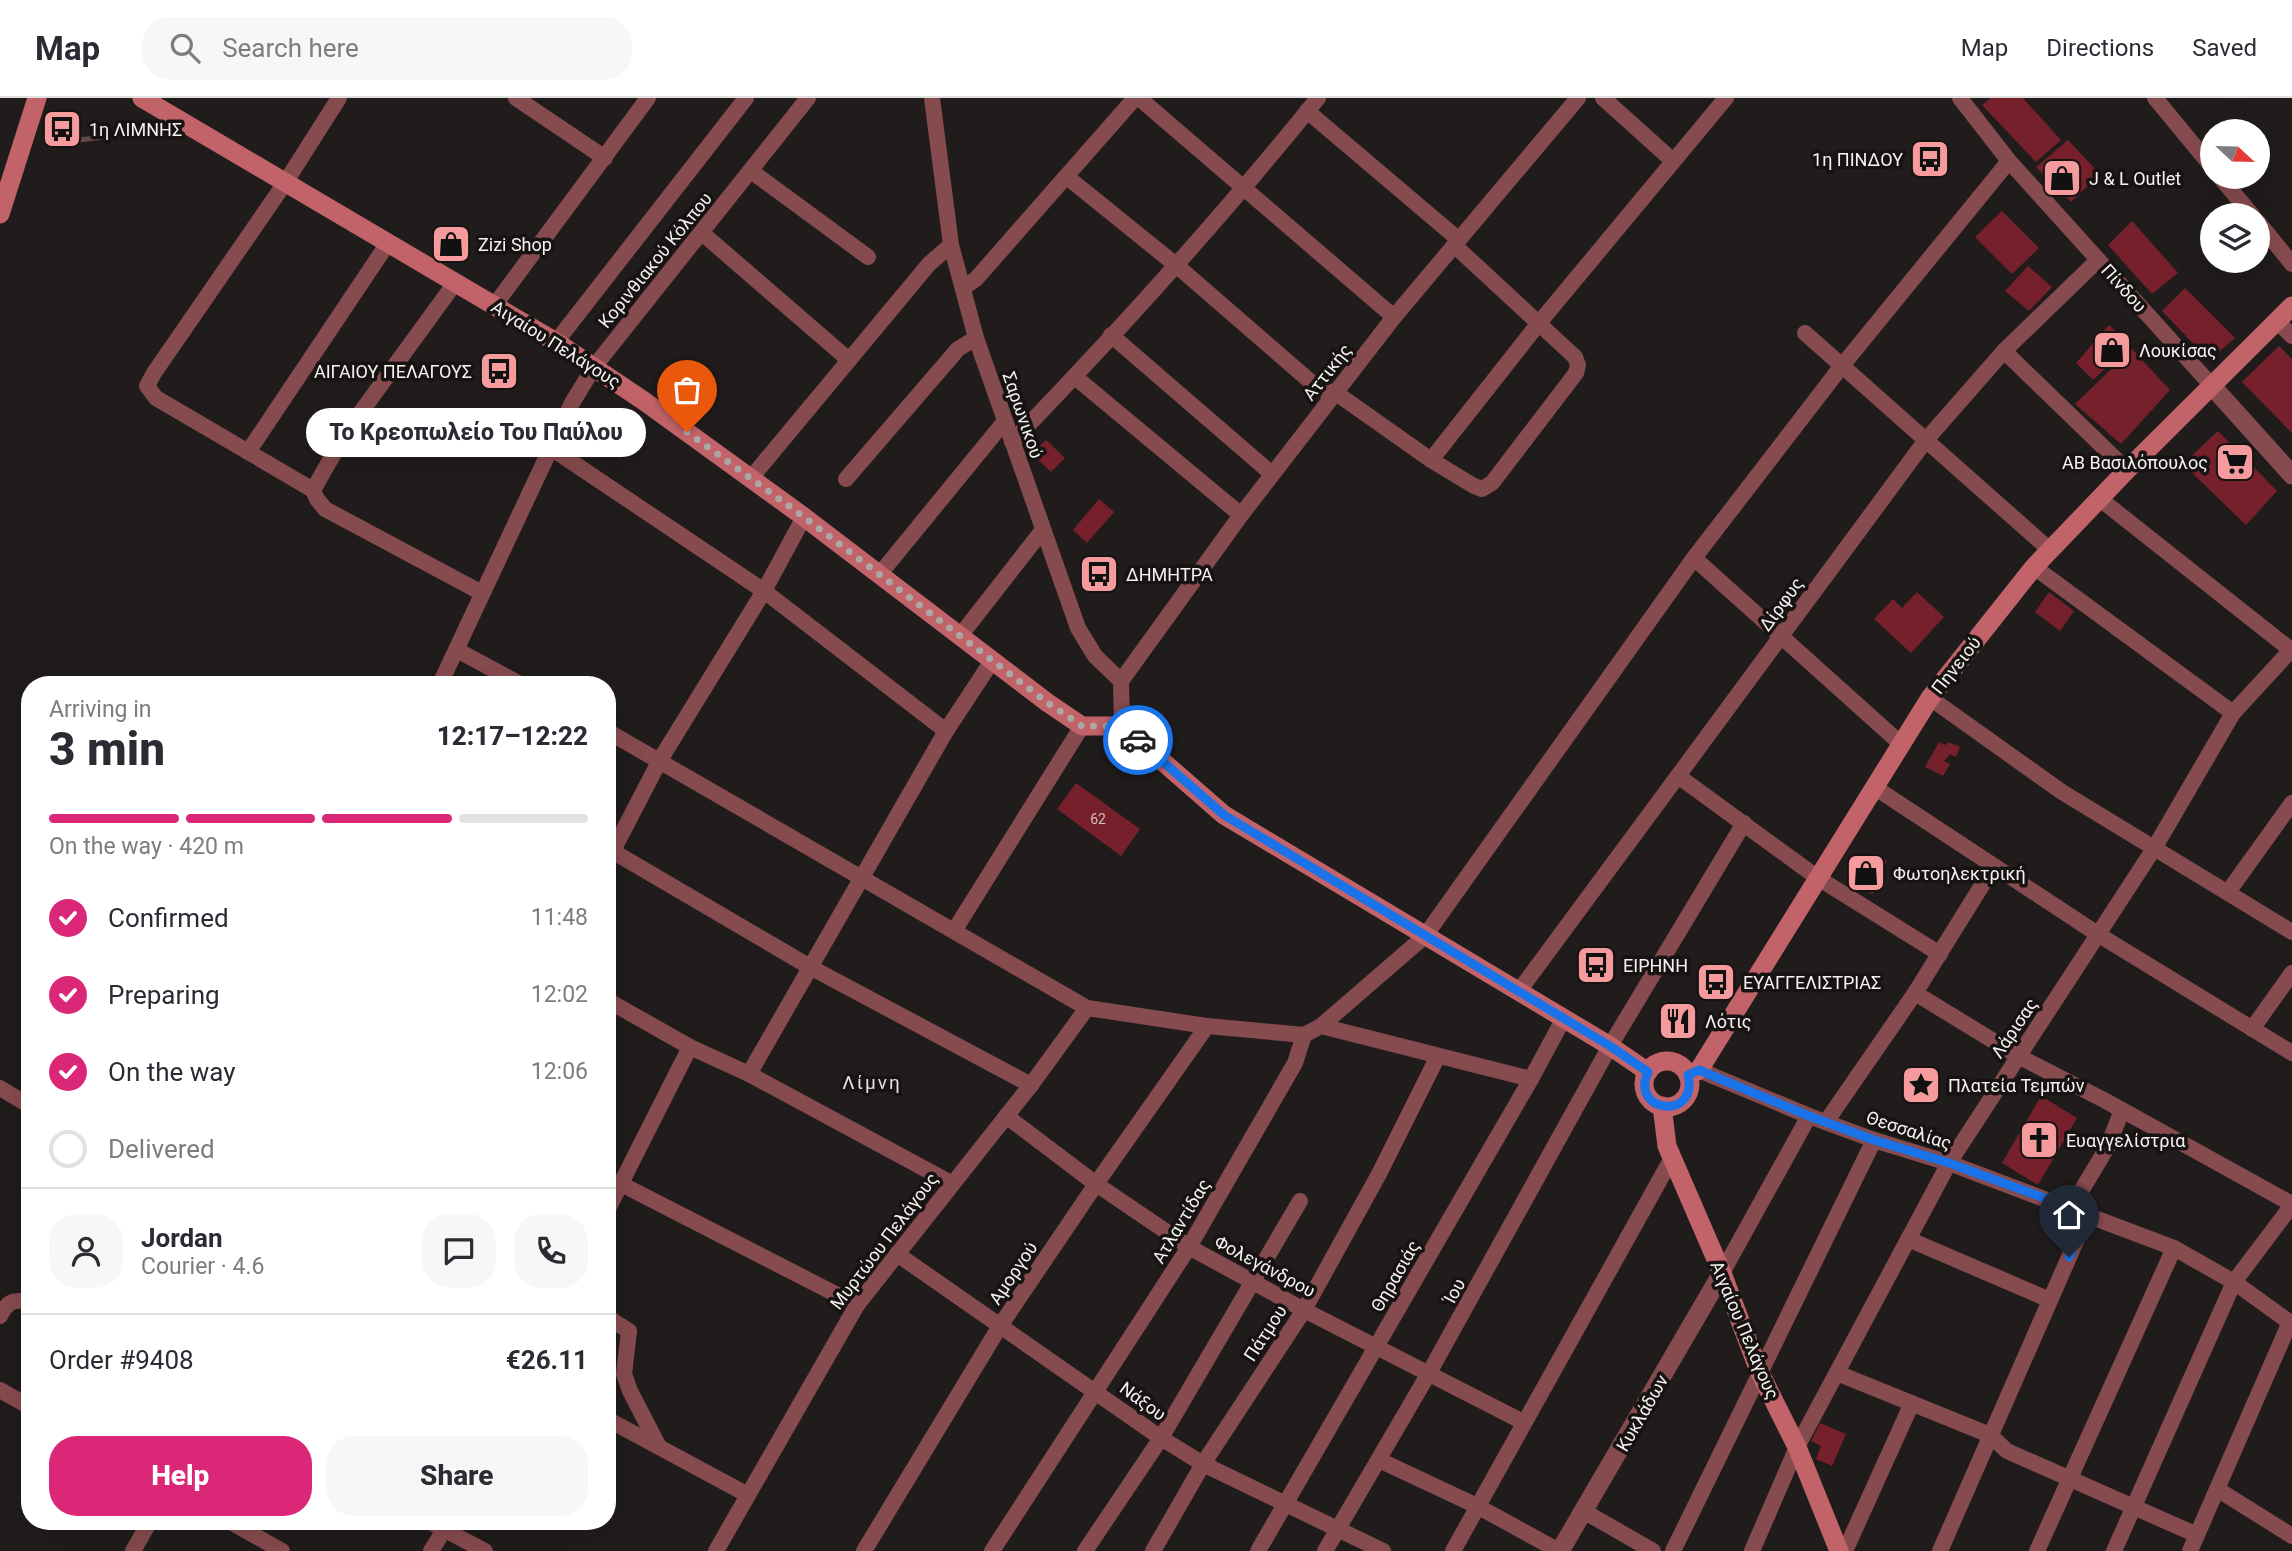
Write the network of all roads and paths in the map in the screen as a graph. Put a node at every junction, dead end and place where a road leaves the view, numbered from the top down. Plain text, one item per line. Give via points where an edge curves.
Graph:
1 (37, 98) edge
2 (143, 98) edge
3 (339, 98) edge
4 (516, 98) edge
5 (648, 98) edge
6 (746, 98) edge
7 (808, 98) edge
8 (932, 98) edge
9 (1137, 98) edge
10 (1318, 98) edge
11 (1578, 98) edge
12 (1603, 98) edge
13 (1726, 98) edge
14 (1960, 98) edge
15 (2158, 99) edge
16 (1307, 111) junction
17 (2200, 152) edge
18 (606, 158) junction
19 (1673, 161) junction
20 (2009, 161) junction
21 (751, 171) junction
22 (1067, 177) junction
23 (285, 183) junction
24 (1243, 188) junction
25 (2230, 189) edge
26 (2242, 203) edge
27 (0, 214) edge
28 (702, 233) junction
29 (2270, 237) edge
30 (1456, 242) junction
31 (388, 243) junction
32 (951, 245) junction
33 (868, 257) dead end
34 (2098, 261) junction
35 (2292, 264) edge
36 (1176, 265) junction
37 (456, 283) junction
38 (963, 288) junction
39 (494, 306) junction
40 (2292, 306) edge
41 (1394, 317) junction
42 (2277, 321) junction
43 (1539, 323) junction
44 (1805, 332) dead end
45 (1111, 335) junction
46 (2292, 336) edge
47 (976, 338) junction
48 (556, 342) junction
49 (2004, 351) junction
50 (849, 360) junction
51 (594, 367) junction
52 (1842, 367) junction
53 (1075, 377) junction
54 (2212, 386) junction
55 (1336, 393) junction
56 (1005, 421) junction
57 (1926, 440) junction
58 (1012, 442) junction
59 (551, 448) junction
60 (248, 452) junction
61 (1431, 460) junction
62 (2127, 470) junction
63 (1272, 474) junction
64 (2292, 475) edge
65 (751, 478) junction
66 (846, 479) dead end
67 (313, 490) junction
68 (2100, 499) junction
69 (1241, 514) junction
70 (804, 517) junction
71 (1042, 531) junction
72 (2051, 551) junction
73 (1693, 558) junction
74 (2034, 567) junction
75 (879, 575) junction
76 (764, 592) junction
77 (482, 593) junction
78 (960, 636) junction
79 (1781, 636) junction
80 (457, 650) junction
81 (2291, 650) edge
82 (992, 661) junction
83 (444, 676) edge
84 (505, 676) edge
85 (1121, 681) junction
86 (1930, 698) junction
87 (2233, 713) junction
88 (1082, 726) junction
89 (1122, 726) junction
90 (946, 731) junction
91 (616, 737) edge
92 (1900, 743) junction
93 (660, 760) junction
94 (1678, 776) junction
95 (1874, 787) junction
96 (2292, 803) edge
97 (1744, 823) junction
98 (616, 841) edge
99 (2155, 847) junction
100 (616, 858) edge
101 (1994, 866) junction
102 (861, 877) junction
103 (1818, 878) junction
104 (2228, 892) junction
105 (954, 931) junction
106 (2292, 932) edge
107 (2099, 935) junction
108 (1425, 936) junction
109 (1940, 954) junction
110 (810, 967) junction
111 (2292, 973) edge
112 (1519, 991) junction
113 (1915, 992) junction
114 (616, 1005) edge
115 (1087, 1009) junction
116 (1564, 1018) junction
117 (1207, 1026) junction
118 (1321, 1026) junction
119 (2252, 1029) junction
120 (1304, 1035) junction
121 (1610, 1046) junction
122 (690, 1047) junction
123 (2292, 1053) edge
124 (1438, 1056) junction
125 (2018, 1056) junction
126 (1648, 1072) junction
127 (1693, 1072) junction
128 (749, 1074) junction
129 (1531, 1079) junction
130 (1031, 1085) junction
131 (0, 1088) edge
132 (21, 1101) edge
133 (1662, 1106) junction
134 (2122, 1110) junction
135 (1006, 1116) junction
136 (1809, 1116) junction
137 (1826, 1122) junction
138 (1874, 1140) junction
139 (1672, 1158) junction
140 (1949, 1163) junction
141 (951, 1183) junction
142 (621, 1184) junction
143 (1096, 1184) junction
144 (616, 1194) edge
145 (1300, 1201) dead end
146 (2292, 1205) edge
147 (2071, 1208) junction
148 (2088, 1214) junction
149 (1908, 1239) junction
150 (1189, 1247) junction
151 (2174, 1248) junction
152 (897, 1254) junction
153 (1722, 1273) junction
154 (1254, 1282) junction
155 (2234, 1282) junction
156 (21, 1300) edge
157 (2050, 1300) junction
158 (857, 1305) junction
159 (3, 1310) edge
160 (1304, 1310) junction
161 (616, 1323) edge
162 (2291, 1323) edge
163 (1000, 1326) junction
164 (1376, 1347) junction
165 (1759, 1371) junction
166 (1429, 1373) junction
167 (1837, 1373) junction
168 (0, 1390) edge
169 (1097, 1392) junction
170 (21, 1402) edge
171 (1912, 1403) junction
172 (1523, 1422) junction
173 (616, 1424) edge
174 (1990, 1435) junction
175 (1161, 1438) junction
176 (659, 1447) junction
177 (1797, 1447) junction
178 (1379, 1460) junction
179 (1203, 1464) junction
180 (2069, 1478) junction
181 (2217, 1489) junction
182 (748, 1495) junction
183 (1286, 1504) junction
184 (1477, 1506) junction
185 (2134, 1507) junction
186 (1585, 1512) junction
187 (1339, 1528) junction
188 (145, 1530) edge
189 (245, 1530) edge
190 (443, 1530) joint
191 (2197, 1535) junction
192 (2292, 1536) edge
193 (133, 1551) edge
194 (282, 1551) edge
195 (431, 1551) edge
196 (485, 1551) edge
197 (716, 1551) edge
198 (864, 1551) edge
199 (992, 1551) edge
200 (1085, 1551) edge
201 (1153, 1551) edge
202 (1258, 1551) edge
203 (1325, 1551) edge
204 (1382, 1551) edge
205 (1453, 1551) edge
206 (1560, 1551) edge
207 (1653, 1551) edge
208 (1673, 1551) edge
209 (1752, 1551) edge
210 (1839, 1551) edge
211 (1845, 1551) edge
212 (1940, 1551) edge
213 (2037, 1551) edge
214 (2114, 1551) edge
215 (2190, 1551) edge

1 - 27 main road
2 - 23 main road, Αιγαίου Πελάγους
3 - 23 street
4 - 18 street
5 - 18 street
6 - 48 street
7 - 21 street, Κορινθιακού Κόλπου
8 - 32 street, Σαρωνικού
9 - 22 street
9 - 24 street
10 - 16 street
11 - 30 street, Αττικής
12 - 19 street
13 - 19 street
14 - 20 street, Πίνδου
15 - 17 street
16 - 24 street
16 - 30 street
18 - 39 street
19 - 43 street
20 - 34 street, Πίνδου
20 - 52 street
21 - 28 street, Κορινθιακού Κόλπου
21 - 33 street
22 - 36 street
22 - 38 street
23 - 31 main road, Αιγαίου Πελάγους
23 - 60 street via 147,386 156,398
24 - 36 street
24 - 41 street
25 - 26 street
28 - 50 street
28 - 51 street, Κορινθιακού Κόλπου
29 - 35 street
30 - 41 street, Αττικής
30 - 43 street
31 - 37 main road, Αιγαίου Πελάγους
31 - 60 street
32 - 38 street, Σαρωνικού
32 - 50 street via 929,264
34 - 49 street, Δίρφυς
34 - 54 street, Πίνδου
36 - 45 street
36 - 55 street via 1318,389
37 - 39 main road, Αιγαίου Πελάγους
37 - 67 street via 345,434
38 - 47 street, Σαρωνικού
39 - 48 main road, Αιγαίου Πελάγους
40 - 42 main road, Πηνειού
41 - 55 street, Αττικής
42 - 46 street
42 - 54 main road, Πηνειού
43 - 61 street
43 - 61 street via 1575,357 1576,373 1492,483 1482,489 1474,486
44 - 52 street
45 - 53 street
45 - 63 street
47 - 56 street, Σαρωνικού
47 - 66 street via 958,349
48 - 51 main road, Αιγαίου Πελάγους
49 - 57 street, Δίρφυς
49 - 62 street
50 - 65 street
51 - 59 street, Κορινθιακού Κόλπου
51 - 65 main road, Αιγαίου Πελάγους
52 - 57 street
52 - 73 street
53 - 58 street
53 - 69 street
54 - 62 main road, Πηνειού
54 - 64 street, Πίνδου
55 - 61 street
55 - 63 street, Αττικής
56 - 58 street, Σαρωνικού
56 - 75 street
57 - 72 street
57 - 79 street, Δίρφυς
58 - 71 street, Σαρωνικού
59 - 76 street
59 - 77 street, Κορινθιακού Κόλπου
60 - 67 street
62 - 68 main road, Πηνειού
63 - 69 street, Αττικής
65 - 70 main road, Αιγαίου Πελάγους
67 - 77 street via 326,509
68 - 72 main road, Πηνειού
68 - 81 street
69 - 85 street, Αττικής
70 - 75 main road, Αιγαίου Πελάγους
70 - 76 street
71 - 78 street
71 - 85 street, Σαρωνικού via 1078,628 1095,656
72 - 74 main road, Πηνειού
73 - 79 street
73 - 108 street
74 - 86 main road, Πηνειού
74 - 87 street
75 - 78 main road, Αιγαίου Πελάγους
76 - 90 street
76 - 93 street
77 - 80 street, Κορινθιακού Κόλπου
78 - 82 main road, Αιγαίου Πελάγους
79 - 92 street
79 - 94 street, Δίρφυς
80 - 83 street, Κορινθιακού Κόλπου
80 - 84 street
81 - 87 street, Λάρισας
82 - 88 main road, Αιγαίου Πελάγους
82 - 90 street
85 - 89 street
86 - 92 main road, Πηνειού
86 - 99 street via 2062,792
87 - 99 street, Λάρισας
88 - 89 main road
88 - 105 street
89 - 108 main road via 1224,815
90 - 102 street
91 - 93 street
92 - 95 main road, Πηνειού
93 - 98 street
93 - 102 street
94 - 97 street
94 - 112 street, Δίρφυς
95 - 101 street
95 - 103 main road, Πηνειού
96 - 104 street
97 - 103 street
97 - 121 street, Ίου
99 - 104 street
99 - 107 street, Λάρισας
100 - 110 street
101 - 107 street
101 - 109 street
102 - 105 street
102 - 110 street
103 - 109 street
103 - 127 main road, Πηνειού
104 - 106 street
105 - 115 street
107 - 119 street
107 - 125 street, Λάρισας
108 - 112 main road
108 - 118 street
109 - 113 street
110 - 128 street
110 - 130 street
111 - 119 street
112 - 116 main road
113 - 125 street
113 - 137 street
114 - 122 street
115 - 117 street
115 - 130 street, Μυρτώου Πελάγους
116 - 121 main road
116 - 129 street, Θηρασιάς
117 - 120 street
117 - 143 street, Αμοργού
118 - 120 street
118 - 124 street
119 - 123 street
120 - 150 street, Ατλαντίδας via 1295,1063
121 - 126 main road
121 - 166 street, Ίου
122 - 128 street
122 - 142 street
124 - 129 street
124 - 160 street, Πάτμου
125 - 134 street
125 - 140 street, Λάρισας
126 - 127 main road via 1657,1063 1669,1061
126 - 133 main road via 1645,1090
127 - 133 main road, Πηνειού via 1682,1101
127 - 136 street, Θεσσαλίας
128 - 141 street
129 - 164 street, Θηρασιάς
130 - 135 street, Μυρτώου Πελάγους
131 - 132 street
133 - 139 main road, Αιγαίου Πελάγους via 1664,1136
134 - 146 street
134 - 147 street via 2108,1146
135 - 141 street, Μυρτώου Πελάγους
135 - 143 street, Φολεγάνδρου
136 - 137 street, Θεσσαλίας
136 - 153 street
137 - 138 street, Θεσσαλίας
138 - 140 street, Θεσσαλίας
138 - 165 street
139 - 153 main road, Αιγαίου Πελάγους
139 - 172 street
140 - 147 street, Θεσσαλίας
140 - 149 street, Λάρισας
141 - 152 street, Μυρτώου Πελάγους
142 - 144 street
142 - 158 street
143 - 150 street, Φολεγάνδρου
143 - 163 street, Αμοργού
145 - 154 street
146 - 155 street
147 - 148 street, Θεσσαλίας
148 - 151 street, Θεσσαλίας
148 - 157 street
149 - 157 street
149 - 167 street, Λάρισας
150 - 154 street, Φολεγάνδρου
150 - 169 street, Ατλαντίδας
151 - 155 street, Θεσσαλίας
151 - 180 street
152 - 158 street, Μυρτώου Πελάγους
152 - 163 street, Νάξου
153 - 165 main road, Αιγαίου Πελάγους
153 - 186 street, Κυκλάδων
154 - 160 street, Φολεγάνδρου
154 - 175 street
155 - 162 street, Θεσσαλίας
155 - 185 street
156 - 159 street
157 - 174 street
158 - 182 street, Μυρτώου Πελάγους
160 - 164 street, Φολεγάνδρου
160 - 179 street, Πάτμου
161 - 176 street via 629,1331 624,1374
162 - 181 street
163 - 169 street, Νάξου
163 - 198 street, Αμοργού
164 - 166 street, Φολεγάνδρου
164 - 183 street, Θηρασιάς
165 - 177 main road, Αιγαίου Πελάγους
165 - 208 street
166 - 172 street, Φολεγάνδρου
166 - 178 street, Ίου
167 - 171 street
167 - 177 street, Λάρισας
168 - 170 street
169 - 175 street, Νάξου
169 - 199 street, Ατλαντίδας
171 - 174 street
171 - 211 street
172 - 184 street
173 - 176 street
174 - 180 street via 2007,1451
174 - 212 street
175 - 179 street, Νάξου
175 - 200 street
176 - 182 street
177 - 209 street, Λάρισας
177 - 210 main road, Αιγαίου Πελάγους
178 - 184 street
178 - 187 street, Ίου
179 - 183 street, Νάξου
179 - 201 street, Πάτμου
180 - 185 street
180 - 213 street
181 - 191 street
181 - 192 street
182 - 197 street, Μυρτώου Πελάγους
183 - 187 street, Νάξου
183 - 202 street, Θηρασιάς
184 - 205 street
184 - 206 street
185 - 191 street
185 - 214 street
186 - 206 street, Κυκλάδων
186 - 207 street
187 - 203 street, Ίου
187 - 204 street, Νάξου
188 - 193 street
189 - 194 street
190 - 195 street
190 - 196 street
191 - 215 street

